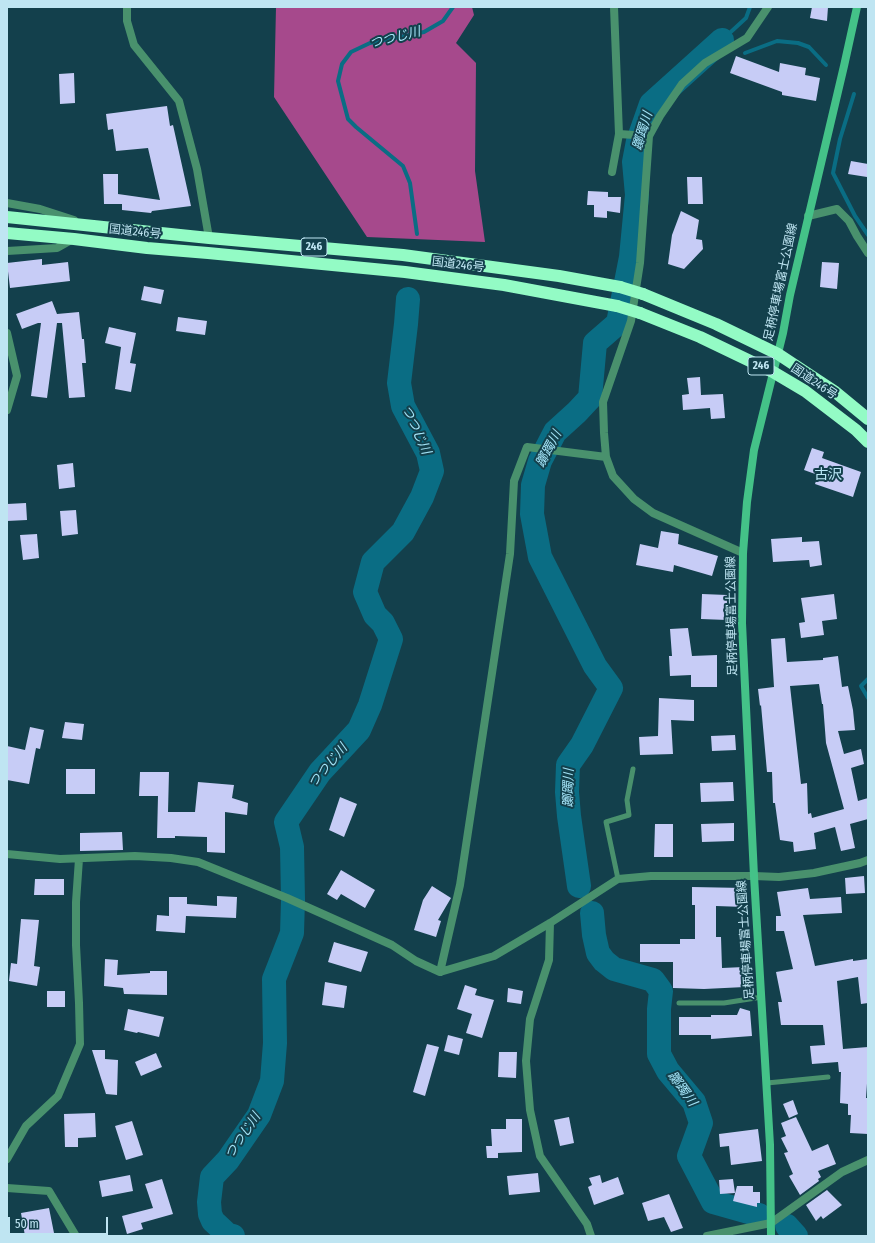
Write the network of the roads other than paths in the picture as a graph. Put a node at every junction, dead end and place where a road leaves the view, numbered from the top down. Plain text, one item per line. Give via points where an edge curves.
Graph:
1 (127, 7) edge
2 (614, 7) edge
3 (768, 7) edge
4 (857, 7) edge
5 (620, 134) junction
6 (649, 136) junction
7 (612, 172) dead end
8 (7, 203) edge
9 (808, 216) junction
10 (7, 217) edge
11 (90, 225) junction
12 (7, 233) edge
13 (209, 238) junction
14 (74, 239) junction
15 (7, 251) edge
16 (868, 252) edge
17 (7, 333) edge
18 (778, 354) junction
19 (773, 372) junction
20 (7, 410) edge
21 (868, 419) edge
22 (868, 442) edge
23 (606, 457) junction
24 (743, 553) junction
25 (632, 769) dead end
26 (7, 854) edge
27 (79, 859) junction
28 (868, 862) edge
29 (754, 876) junction
30 (618, 879) junction
31 (550, 923) junction
32 (440, 972) junction
33 (762, 997) junction
34 (679, 1003) dead end
35 (828, 1077) dead end
36 (767, 1083) junction
37 (7, 1159) edge
38 (868, 1160) edge
39 (7, 1188) edge
40 (770, 1223) junction
41 (76, 1236) edge
42 (591, 1236) edge
43 (707, 1236) edge
44 (771, 1236) edge

1 - 13 street via 127,21 134,45 179,101 197,169
2 - 5 street
3 - 6 street via 747,38 705,63 682,84
4 - 9 main road, 足柄停車場富士公園線
5 - 6 street
5 - 7 street
6 - 23 street via 640,263 631,321 603,402
8 - 11 street via 40,209
9 - 16 street via 837,209 849,221
9 - 18 main road, 足柄停車場富士公園線
10 - 11 highway, 国道246号 / 246
11 - 13 highway, 国道246号 / 246
12 - 14 highway, 国道246号 / 246
13 - 18 highway, 国道246号 / 246, bridge via 403,255 620,287 716,324
14 - 15 street via 57,248
14 - 19 highway, 国道246号 / 246, bridge via 404,272 504,285 617,306 700,337
17 - 20 street via 17,376
18 - 19 main road, 足柄停車場富士公園線
18 - 21 highway, 国道246号 / 246 via 834,391
19 - 22 highway, 国道246号 / 246 via 805,391
19 - 24 main road, 足柄停車場富士公園線 via 754,450
23 - 24 street via 613,476 634,499 653,513
23 - 32 street via 526,447 514,482 510,554 460,885
24 - 29 main road, 足柄停車場富士公園線 via 742,623
25 - 30 lane via 627,800 629,815 606,822
26 - 27 street
27 - 32 street via 135,856 198,862 392,945 416,961
27 - 37 street via 76,945 80,1044 58,1096 26,1126
28 - 29 street via 814,873 779,877
29 - 30 street via 651,876
29 - 33 main road, 足柄停車場富士公園線
30 - 31 street
31 - 32 street via 494,956
31 - 42 street via 549,960 530,1019 526,1062 530,1110 540,1156 587,1224
33 - 34 lane via 724,1003
33 - 36 main road, 足柄停車場富士公園線
35 - 36 lane
36 - 40 main road, 足柄停車場富士公園線
38 - 40 street via 842,1172
39 - 41 street via 49,1192
40 - 43 street
40 - 44 main road, 足柄停車場富士公園線

